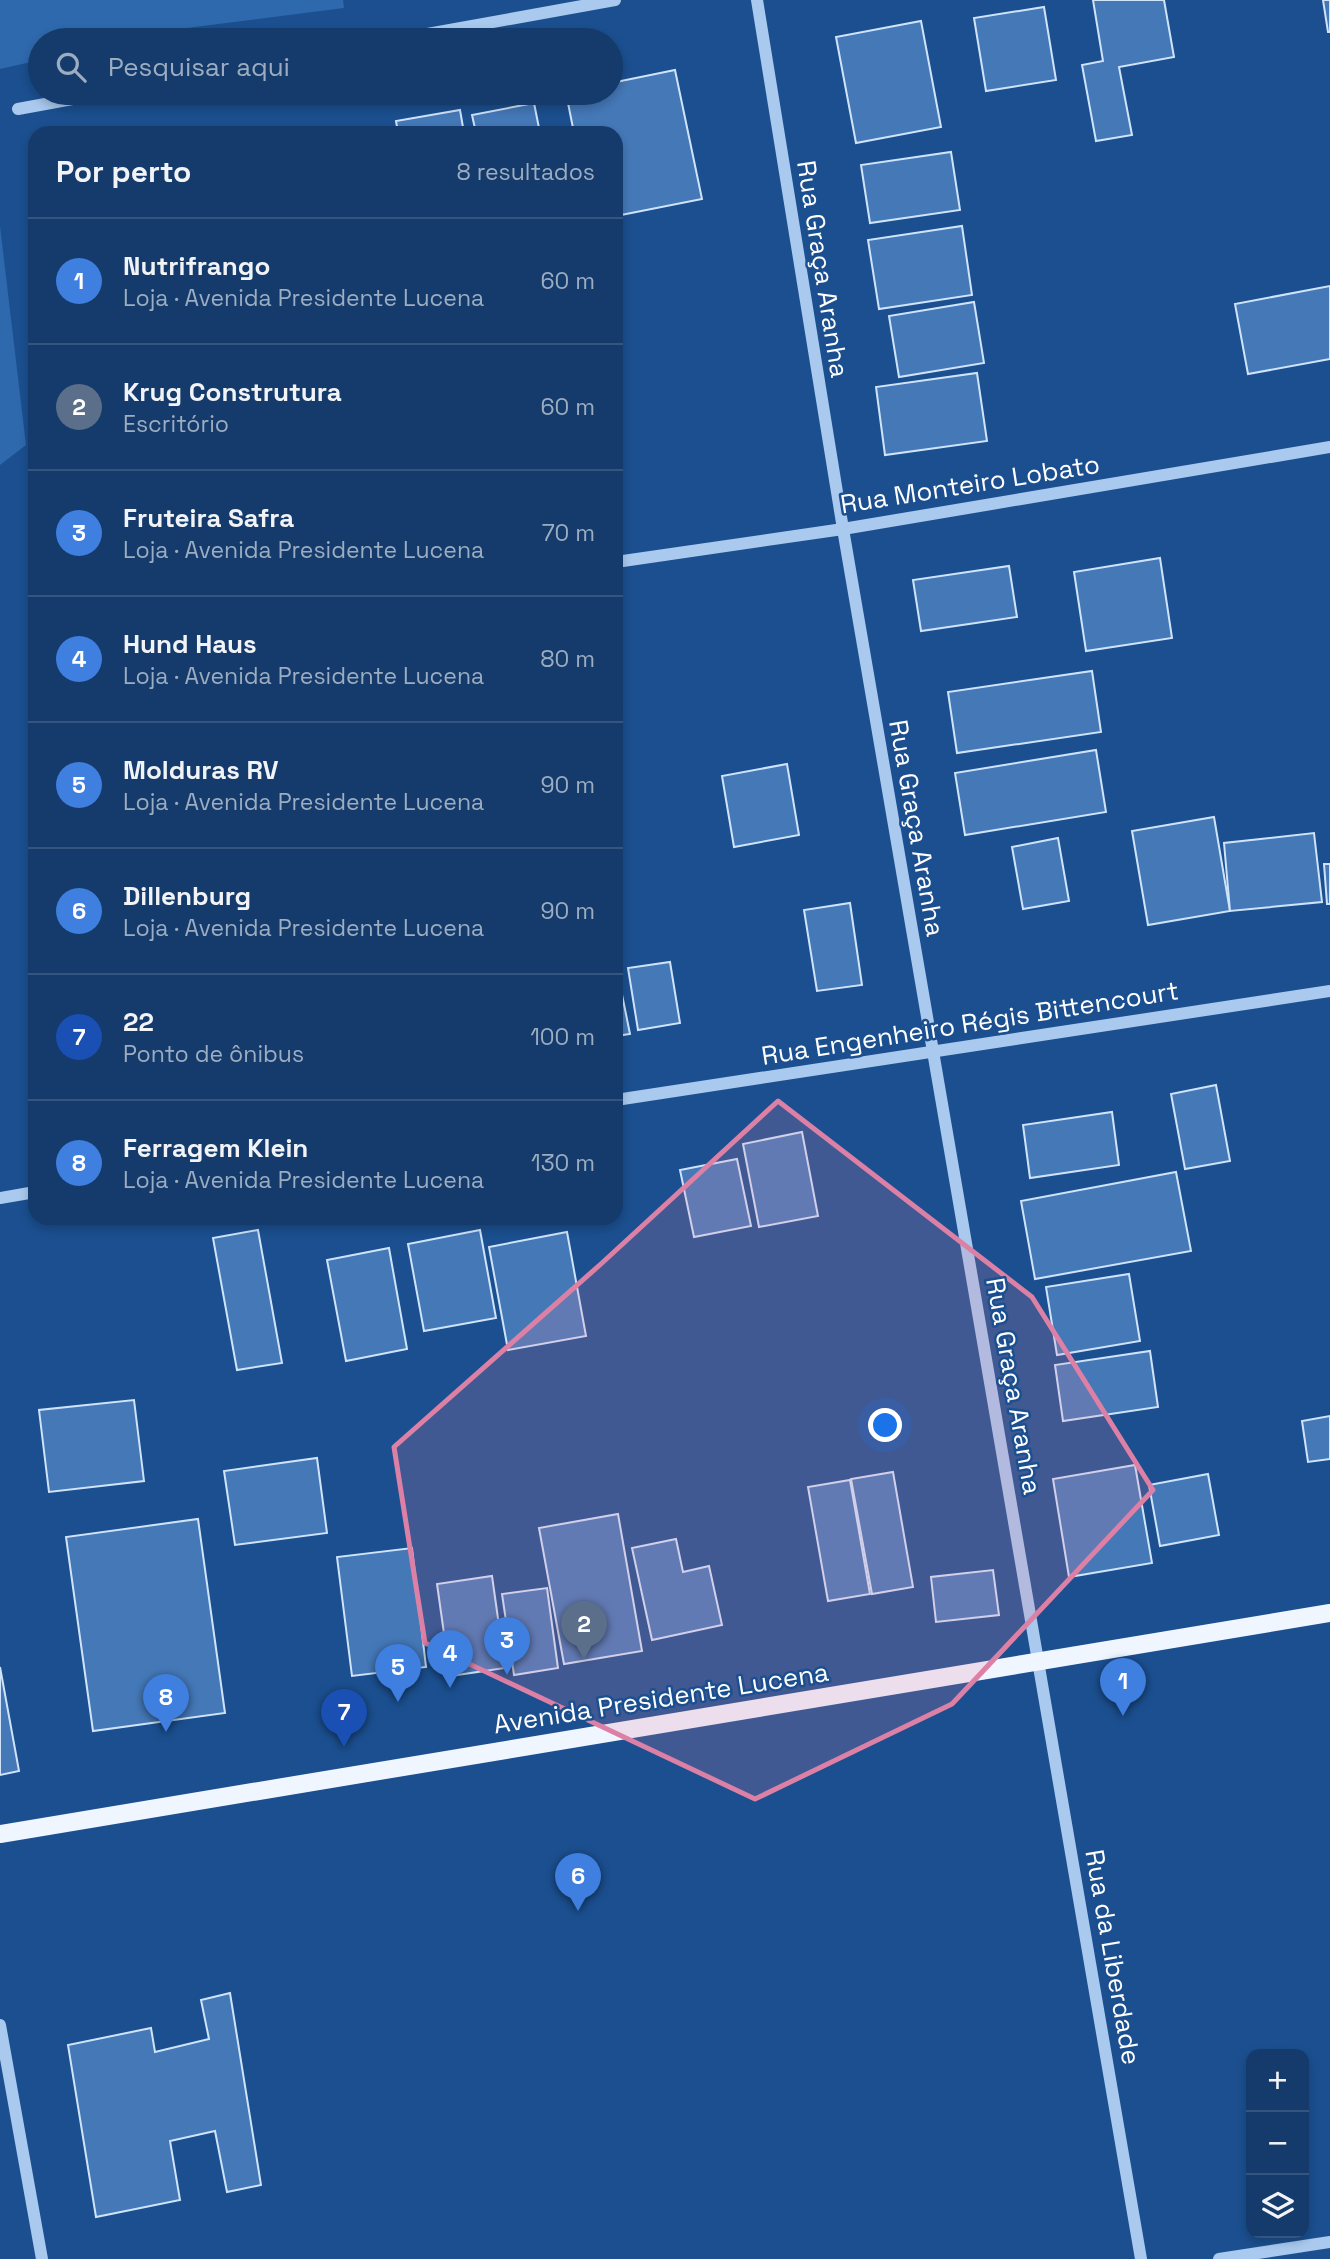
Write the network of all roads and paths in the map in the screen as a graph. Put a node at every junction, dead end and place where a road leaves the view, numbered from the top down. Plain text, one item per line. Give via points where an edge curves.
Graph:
1 (615, 0) edge
2 (757, 0) edge
3 (460, 28) edge
4 (40, 105) edge
5 (18, 109) dead end
6 (1330, 447) edge
7 (843, 529) junction
8 (623, 561) edge
9 (1330, 991) edge
10 (933, 1052) junction
11 (623, 1099) edge
12 (28, 1193) edge
13 (0, 1198) edge
14 (1330, 1613) edge
15 (1039, 1662) junction
16 (0, 1834) edge
17 (0, 2025) edge
18 (1330, 2242) edge
19 (42, 2259) edge
20 (1141, 2259) edge
21 (1219, 2259) edge

1 - 3 street
2 - 7 street, Rua Graça Aranha
4 - 5 street
6 - 7 street, Rua Monteiro Lobato
7 - 8 street, Rua Monteiro Lobato
7 - 10 street, Rua Graça Aranha
9 - 10 street, Rua Engenheiro Régis Bittencourt
10 - 11 street, Rua Engenheiro Régis Bittencourt
10 - 15 street, Rua Graça Aranha
12 - 13 street
14 - 15 main road, Avenida Presidente Lucena
15 - 16 main road, Avenida Presidente Lucena
15 - 20 street, Rua da Liberdade
17 - 19 street
18 - 21 street

